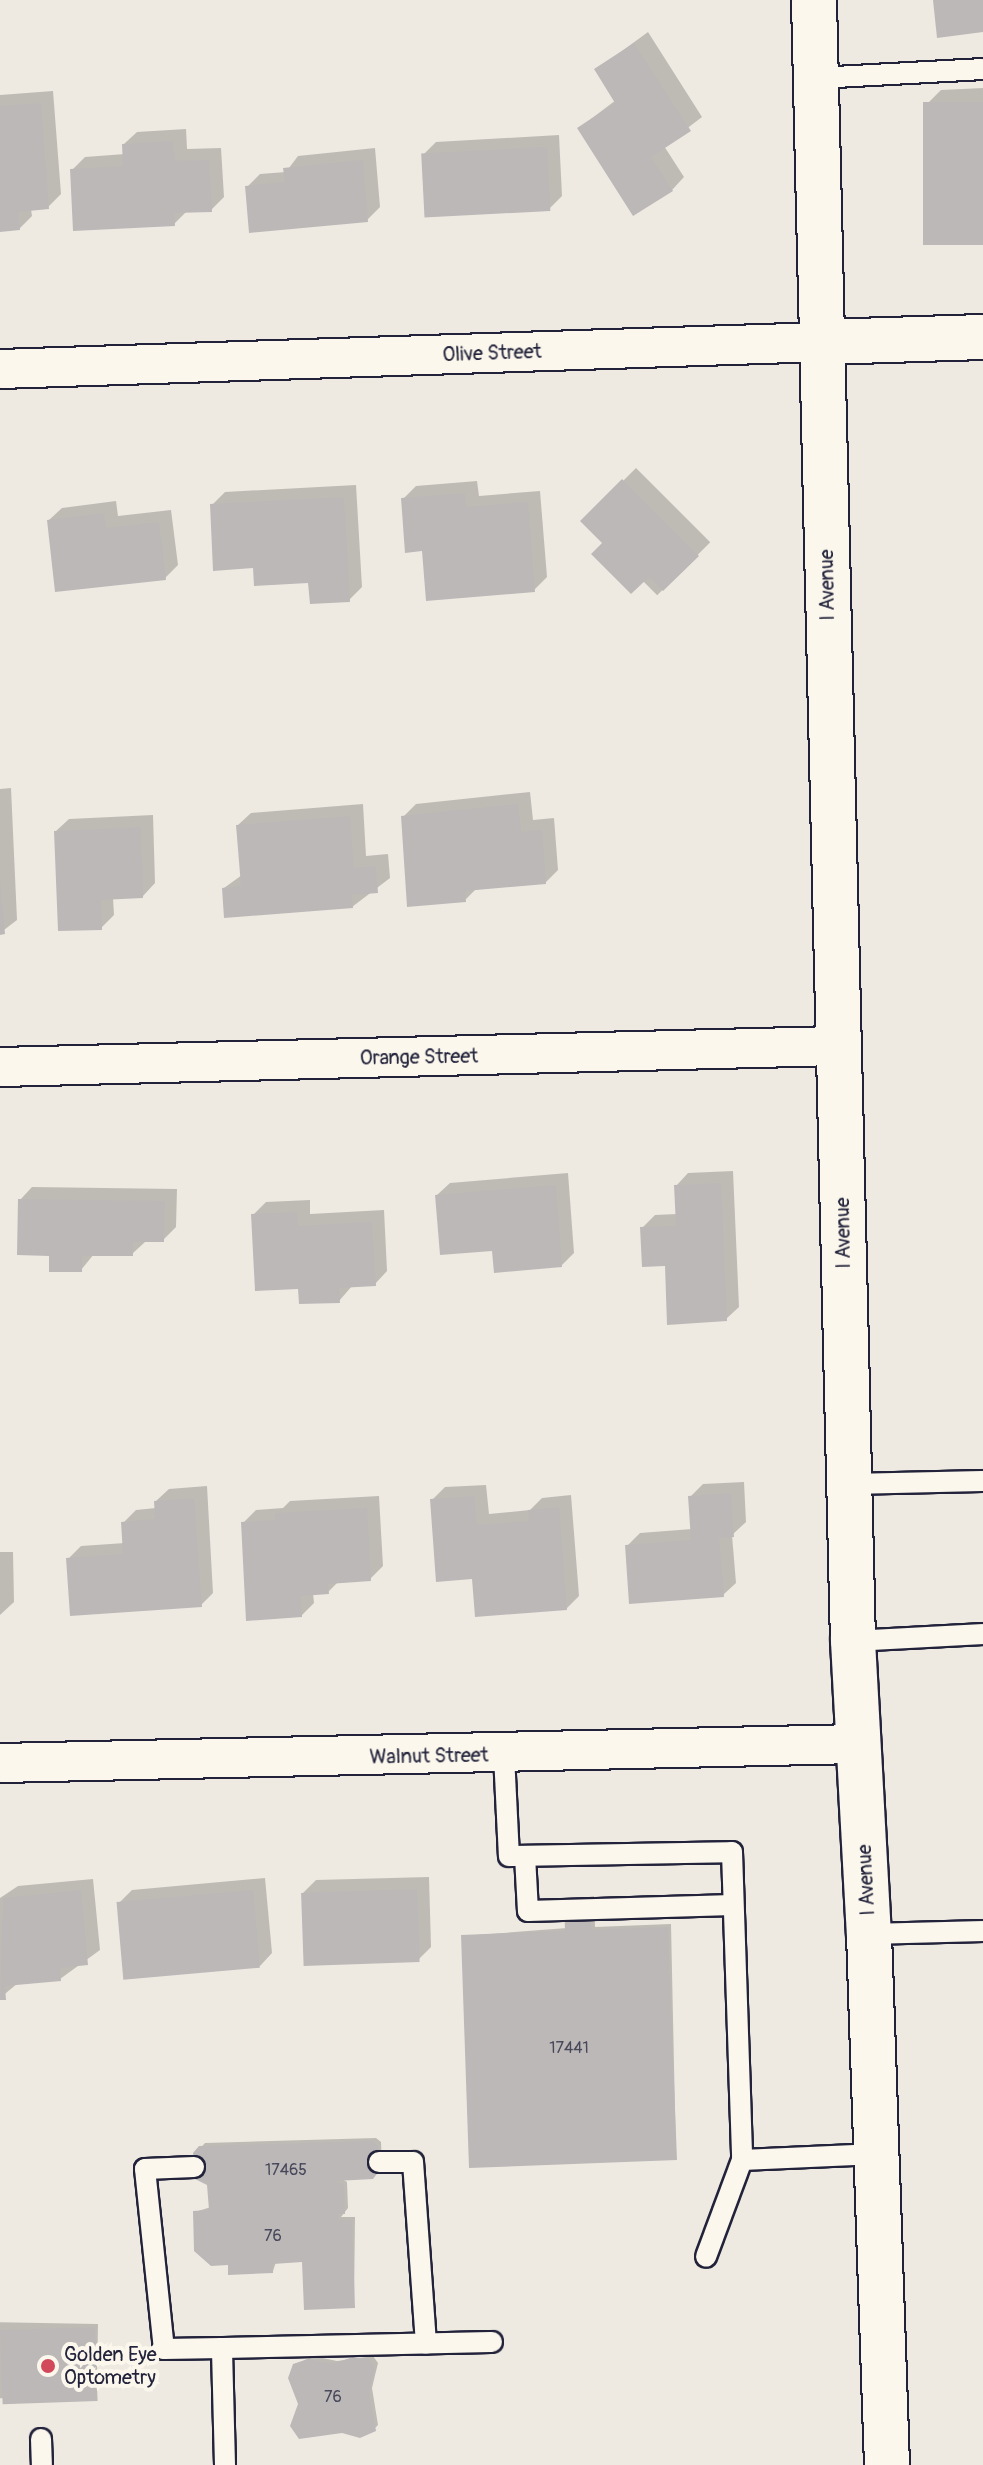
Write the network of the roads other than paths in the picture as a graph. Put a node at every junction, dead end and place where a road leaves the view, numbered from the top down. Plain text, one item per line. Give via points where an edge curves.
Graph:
1 (814, 0) edge
2 (983, 69) edge
3 (817, 78) junction
4 (983, 337) edge
5 (824, 342) junction
6 (0, 369) edge
7 (838, 1046) junction
8 (0, 1067) edge
9 (983, 1481) edge
10 (849, 1484) junction
11 (983, 1634) edge
12 (853, 1641) junction
13 (858, 1744) junction
14 (504, 1755) junction
15 (0, 1763) edge
16 (525, 1856) junction
17 (733, 1905) junction
18 (983, 1931) edge
19 (869, 1934) junction
20 (877, 2154) junction
21 (742, 2160) junction
22 (379, 2162) dead end
23 (194, 2167) dead end
24 (706, 2257) dead end
25 (492, 2342) dead end
26 (426, 2344) junction
27 (222, 2348) junction
28 (41, 2439) dead end
29 (42, 2465) edge
30 (225, 2465) edge
31 (887, 2465) edge

1 - 3 main road, I Avenue
2 - 3 lane
3 - 5 main road, I Avenue
4 - 5 main road, Olive Street
5 - 6 street, Olive Street
5 - 7 main road, I Avenue
7 - 8 street, Orange Street
7 - 10 main road, I Avenue
9 - 10 lane
10 - 12 main road, I Avenue
11 - 12 lane
12 - 13 main road, I Avenue
13 - 14 street, Walnut Street
13 - 19 main road, I Avenue
14 - 15 street, Walnut Street
14 - 16 lane via 509,1856
16 - 17 lane via 732,1852
16 - 17 lane via 528,1911
17 - 21 lane
18 - 19 lane
19 - 20 main road, I Avenue
20 - 21 lane
20 - 31 main road, I Avenue
21 - 24 lane
22 - 26 lane via 413,2162
23 - 27 lane via 145,2169 164,2349
25 - 26 lane
26 - 27 lane
27 - 30 lane
28 - 29 lane

